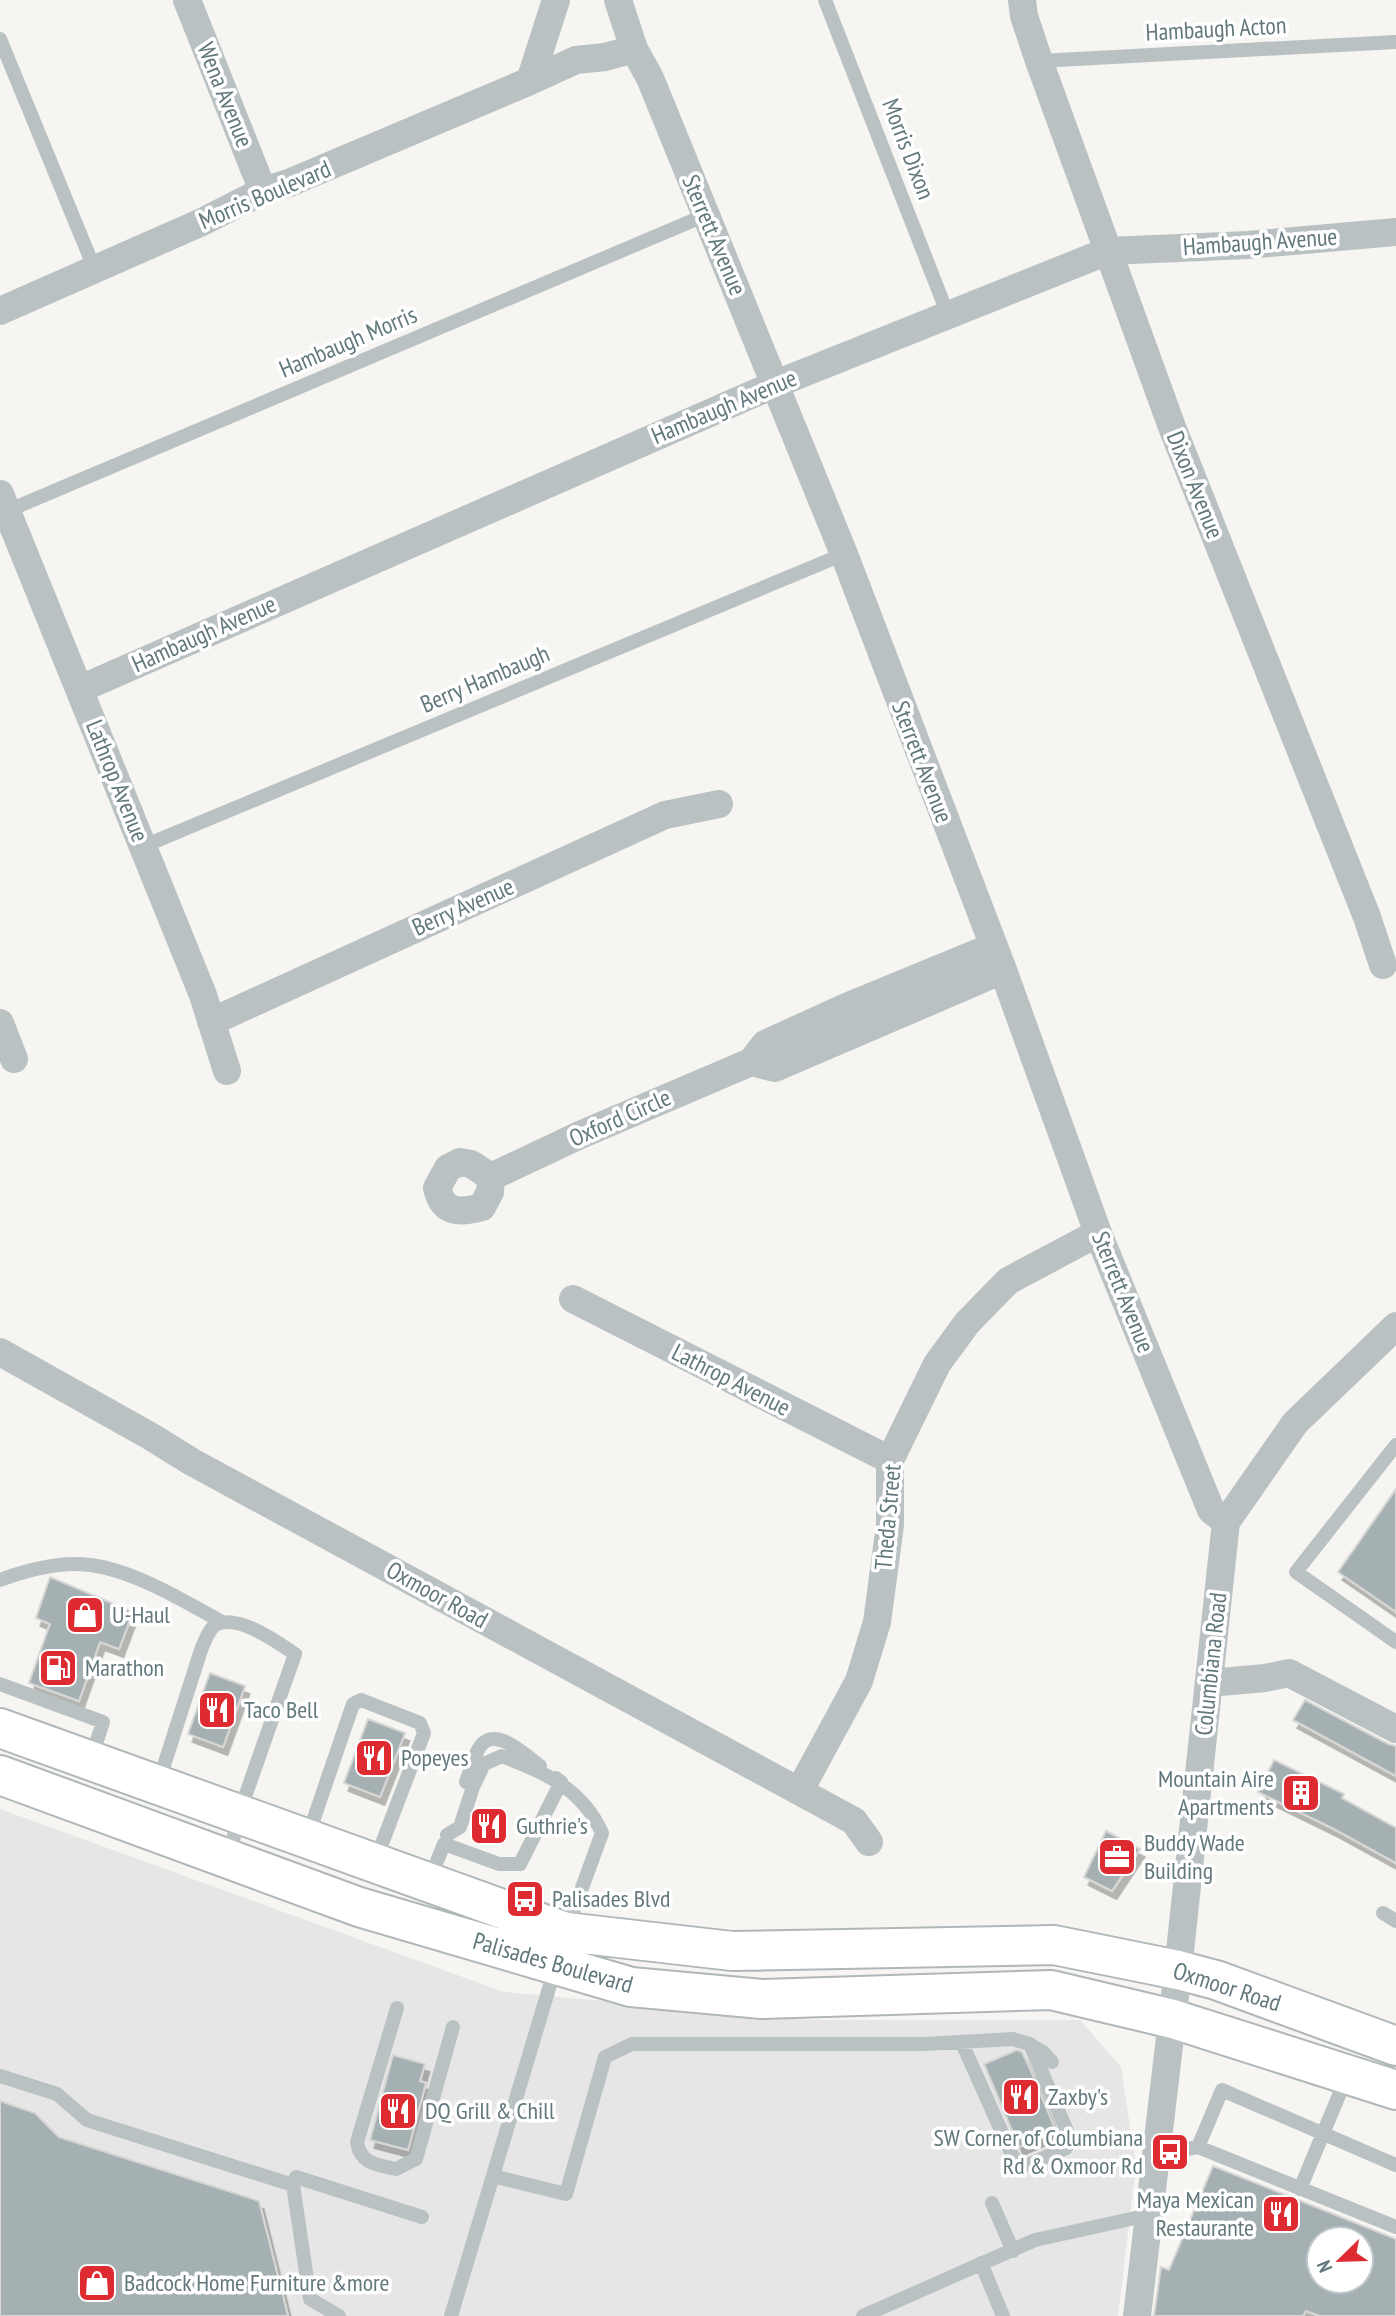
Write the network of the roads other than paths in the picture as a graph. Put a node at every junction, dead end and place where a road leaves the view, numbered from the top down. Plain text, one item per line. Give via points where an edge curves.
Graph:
1 (187, 0) edge
2 (556, 0) edge
3 (618, 0) edge
4 (825, 0) edge
5 (1022, 0) edge
6 (0, 39) edge
7 (1396, 42) edge
8 (634, 49) junction
9 (1039, 61) junction
10 (530, 81) junction
11 (263, 191) junction
12 (706, 215) junction
13 (1396, 233) edge
14 (1108, 251) junction
15 (95, 270) junction
16 (0, 311) edge
17 (948, 314) junction
18 (776, 384) junction
19 (4, 503) edge
20 (844, 554) junction
21 (79, 689) junction
22 (719, 804) dead end
23 (144, 846) junction
24 (997, 958) junction
25 (1383, 965) dead end
26 (211, 1022) junction
27 (0, 1023) edge
28 (14, 1059) dead end
29 (227, 1071) dead end
30 (491, 1177) dead end
31 (1098, 1233) junction
32 (573, 1299) dead end
33 (1396, 1326) edge
34 (0, 1352) edge
35 (1396, 1445) edge
36 (890, 1460) junction
37 (1226, 1522) junction
38 (0, 1580) edge
39 (222, 1622) junction
40 (1396, 1642) edge
41 (0, 1684) edge
42 (1209, 1684) junction
43 (0, 1728) edge
44 (1396, 1729) edge
45 (91, 1760) junction
46 (0, 1775) edge
47 (561, 1782) junction
48 (158, 1784) junction
49 (800, 1790) junction
50 (239, 1814) junction
51 (307, 1839) junction
52 (445, 1840) junction
53 (869, 1842) dead end
54 (229, 1859) junction
55 (374, 1863) junction
56 (429, 1882) junction
57 (1383, 1913) dead end
58 (1396, 1921) edge
59 (1054, 1945) joint
60 (561, 1949) junction
61 (1178, 1970) junction
62 (397, 2008) dead end
63 (1172, 2019) junction
64 (453, 2027) dead end
65 (962, 2043) junction
66 (1029, 2044) junction
67 (1396, 2046) edge
68 (1052, 2062) dead end
69 (1348, 2075) junction
70 (0, 2076) edge
71 (1394, 2085) edge
72 (1323, 2134) junction
73 (1198, 2147) junction
74 (1156, 2155) junction
75 (1396, 2165) edge
76 (493, 2176) junction
77 (296, 2177) dead end
78 (1300, 2189) junction
79 (992, 2203) dead end
80 (1149, 2215) junction
81 (422, 2217) dead end
82 (1396, 2227) edge
83 (1013, 2251) junction
84 (981, 2263) junction
85 (339, 2316) edge
86 (451, 2316) edge
87 (863, 2316) edge
88 (1003, 2316) edge
89 (1137, 2316) edge

1 - 11 street, Wena Avenue
2 - 10 street
3 - 8 street, Sterrett Avenue
4 - 17 lane, Morris Dixon
5 - 9 street, Dixon Avenue
6 - 15 lane
7 - 9 lane, Hambaugh Acton
8 - 10 street, Morris Boulevard via 576,60
8 - 12 street, Sterrett Avenue
9 - 14 street, Dixon Avenue
10 - 11 street, Morris Boulevard
11 - 15 street, Morris Boulevard
12 - 18 street, Sterrett Avenue
12 - 19 lane, Hambaugh Morris
13 - 14 street, Hambaugh Avenue
14 - 17 street, Hambaugh Avenue
14 - 25 street, Dixon Avenue via 1172,428
15 - 16 street, Morris Boulevard
17 - 18 street, Hambaugh Avenue
18 - 20 street, Sterrett Avenue
18 - 21 street, Hambaugh Avenue
19 - 21 street, Lathrop Avenue
20 - 23 lane, Berry Hambaugh
20 - 24 street, Sterrett Avenue
21 - 23 street, Lathrop Avenue
22 - 26 street, Berry Avenue via 665,816
23 - 26 street, Lathrop Avenue
24 - 30 street, Oxford Circle via 849,1020 775,1068 751,1062
24 - 31 street, Sterrett Avenue
26 - 29 street, Lathrop Avenue
27 - 28 street
31 - 36 street, Theda Street via 1008,1281 967,1323 937,1364
31 - 37 street, Sterrett Avenue via 1211,1510
32 - 36 street, Lathrop Avenue
33 - 37 street, Columbiana Road via 1295,1423
34 - 49 street, Oxmoor Road via 192,1462
35 - 40 lane via 1296,1572
36 - 49 street, Theda Street via 890,1525 877,1622 859,1681
37 - 42 street, Columbiana Road
38 - 39 lane via 41,1568 91,1564 146,1582
39 - 48 lane via 202,1647
39 - 50 lane via 243,1625 295,1654
41 - 45 lane via 103,1722
42 - 44 street via 1290,1673
42 - 61 street, Columbiana Road
43 - 45 main road, Palisades Boulevard
45 - 48 main road, Palisades Boulevard
46 - 54 main road, Palisades Boulevard
47 - 52 lane via 520,1864 499,1864
47 - 52 lane via 507,1741 491,1740 479,1747
47 - 60 lane via 593,1814 602,1833
48 - 50 main road, Palisades Boulevard
49 - 53 street, Oxmoor Road via 854,1821
50 - 51 main road, Palisades Boulevard
50 - 54 lane
51 - 55 main road, Palisades Boulevard
51 - 55 lane via 353,1704 360,1700 420,1723 424,1733
52 - 56 lane
54 - 60 main road, Palisades Boulevard via 359,1907
55 - 56 main road, Palisades Boulevard
56 - 60 main road, Palisades Boulevard
57 - 58 lane
59 - 60 main road, Palisades Boulevard
59 - 61 main road, Oxmoor Road
60 - 63 main road, Palisades Boulevard via 631,1987 762,1999 1051,1990
60 - 76 lane
61 - 63 street, Columbiana Road
61 - 67 main road, Oxmoor Road
62 - 64 lane via 357,2142 363,2159 372,2164 396,2169 416,2159
63 - 69 main road, Oxmoor Road
63 - 74 street, Columbiana Road
65 - 66 lane via 1013,2039
65 - 66 lane via 1012,2155 1028,2165 1066,2148 1069,2140
65 - 76 lane via 632,2043 605,2057 566,2194
66 - 68 lane
69 - 71 main road, Oxmoor Road
69 - 72 lane
70 - 85 lane via 57,2094 87,2120 293,2185 310,2299
72 - 73 lane via 1222,2090
72 - 75 lane
72 - 78 lane
73 - 74 lane
73 - 78 lane
74 - 80 street, Columbiana Road
76 - 86 lane
77 - 81 lane
78 - 82 lane
79 - 83 lane
80 - 83 lane via 1035,2240
80 - 89 street, Columbiana Road
83 - 84 lane
84 - 87 lane
84 - 88 lane

